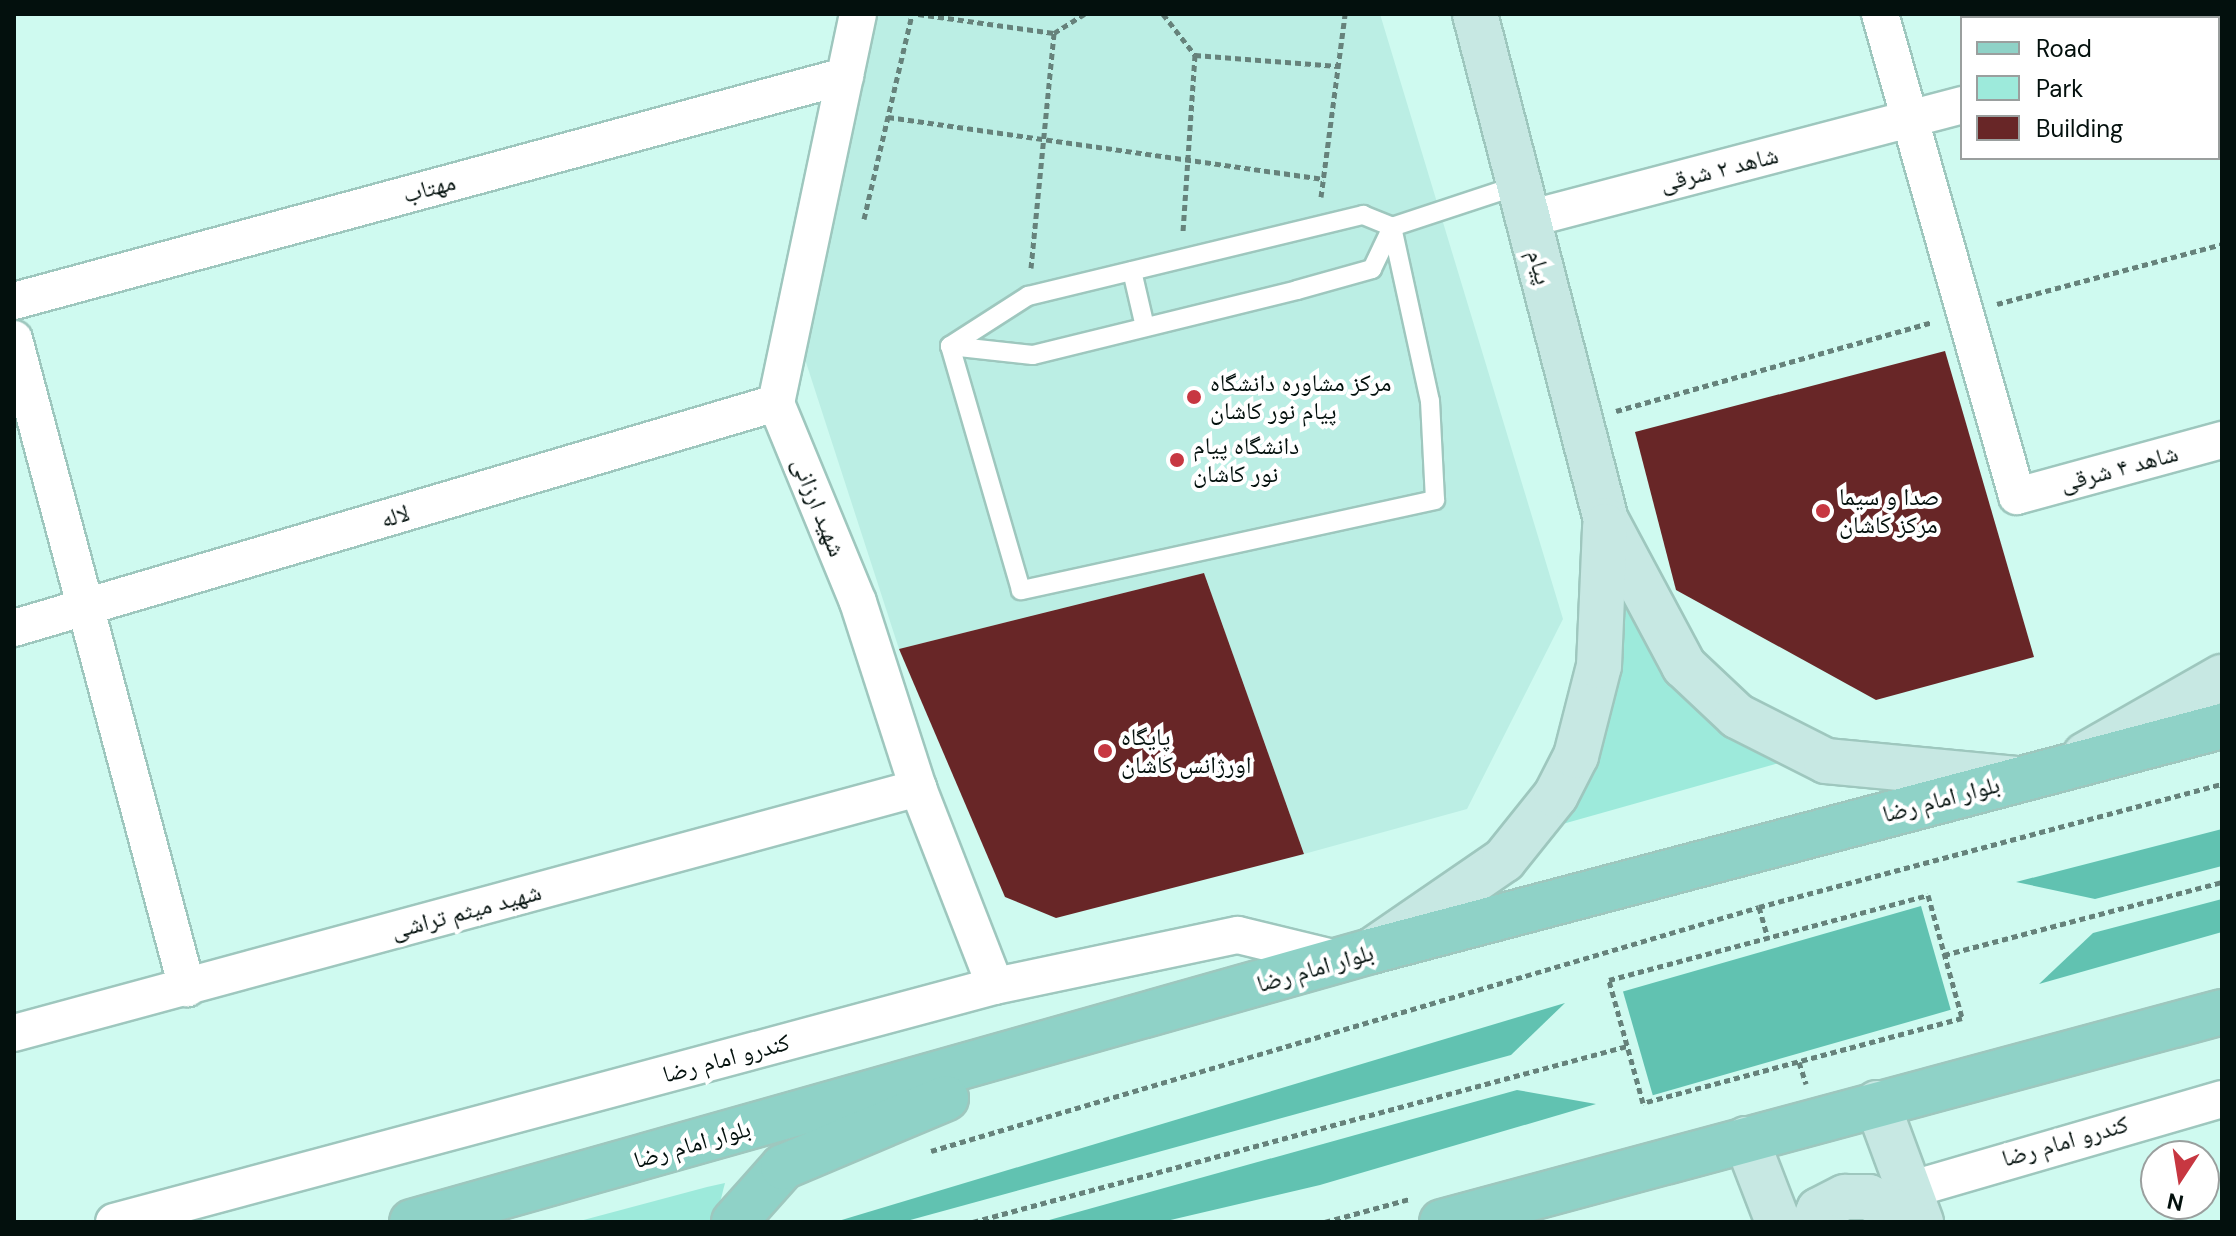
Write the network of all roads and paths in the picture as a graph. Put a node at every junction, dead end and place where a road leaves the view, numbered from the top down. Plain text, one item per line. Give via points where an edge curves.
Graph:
1 (858, 14) edge
2 (912, 14) edge
3 (918, 14) edge
4 (1085, 14) edge
5 (1163, 14) edge
6 (1345, 14) edge
7 (1475, 14) edge
8 (1880, 14) edge
9 (1054, 33) junction
10 (1195, 55) junction
11 (1338, 66) junction
12 (845, 76) junction
13 (1960, 106) edge
14 (888, 117) junction
15 (1910, 120) junction
16 (1044, 138) junction
17 (1188, 162) junction
18 (1324, 179) junction
19 (1523, 202) junction
20 (864, 219) dead end
21 (1317, 226) junction
22 (1392, 227) junction
23 (2222, 244) edge
24 (1182, 259) junction
25 (1132, 271) junction
26 (1028, 296) junction
27 (14, 301) edge
28 (1965, 313) junction
29 (1145, 327) junction
30 (14, 339) edge
31 (950, 346) junction
32 (776, 403) junction
33 (1580, 421) junction
34 (2222, 440) edge
35 (1606, 520) junction
36 (86, 609) junction
37 (14, 628) edge
38 (2222, 677) edge
39 (2222, 726) edge
40 (2065, 766) junction
41 (2016, 779) junction
42 (2222, 784) edge
43 (918, 788) junction
44 (2222, 882) edge
45 (1759, 907) junction
46 (1768, 938) junction
47 (1356, 955) junction
48 (1944, 955) junction
49 (995, 986) junction
50 (187, 988) junction
51 (2222, 1012) edge
52 (1148, 1016) junction
53 (14, 1033) edge
54 (1627, 1046) junction
55 (1799, 1062) junction
56 (1808, 1093) dead end
57 (2222, 1099) edge
58 (1877, 1103) junction
59 (1746, 1139) junction
60 (914, 1155) dead end
61 (1913, 1211) edge
62 (114, 1222) edge
63 (412, 1222) edge
64 (734, 1222) edge
65 (973, 1222) edge
66 (1442, 1222) edge
67 (1778, 1222) edge
68 (1814, 1222) edge

1 - 12 street
2 - 14 path
3 - 9 path
4 - 9 path
5 - 10 path
6 - 11 path
7 - 19 main road, پیام
8 - 15 street
9 - 16 path
10 - 11 path
10 - 17 path
11 - 18 path
12 - 27 street, مهتاب
12 - 32 street
13 - 15 street, شاهد ۲ شرقی
14 - 16 path
14 - 20 path
15 - 19 street, شاهد ۲ شرقی
15 - 28 street
16 - 17 path
16 - 26 path
17 - 18 path
17 - 24 path
18 - 21 path
19 - 22 lane
19 - 33 main road, پیام
21 - 22 lane via 1363,215
21 - 24 lane
22 - 29 lane via 1372,269
22 - 31 lane via 1430,401 1435,500 1021,590
23 - 28 path
24 - 25 lane
25 - 26 lane
25 - 29 lane
26 - 31 lane
28 - 33 path
28 - 34 street, شاهد ۴ شرقی via 2017,496
29 - 31 lane via 1033,355
30 - 36 street
32 - 36 street, لاله
32 - 43 street, شهید ارزانی via 858,602
33 - 35 main road, پیام
35 - 41 main road via 1666,641 1702,687 1737,716 1826,761
35 - 47 main road via 1599,666 1576,756 1556,795 1504,860
36 - 37 street, لاله
36 - 50 street
38 - 40 main road
39 - 40 main road, بلوار امام رضا
40 - 41 main road, بلوار امام رضا
41 - 47 main road, بلوار امام رضا
42 - 45 path
43 - 49 street, شهید ارزانی
43 - 50 street, شهید میثم تراشی
44 - 48 path
45 - 46 path
45 - 60 path
46 - 48 path via 1928,895
46 - 54 path via 1609,980
47 - 49 street, کندرو امام رضا via 1238,935
47 - 52 main road, بلوار امام رضا
48 - 55 path via 1962,1018
49 - 62 street, کندرو امام رضا
50 - 53 street, شهید میثم تراشی
51 - 58 main road
52 - 63 main road, بلوار امام رضا
52 - 64 main road via 811,1153 760,1186
54 - 55 path via 1643,1103
54 - 65 path
55 - 56 path
57 - 61 street, کندرو امام رضا
58 - 59 main road
58 - 61 main road
59 - 66 main road
59 - 67 main road
61 - 68 main road via 1869,1197 1845,1197 1819,1210

